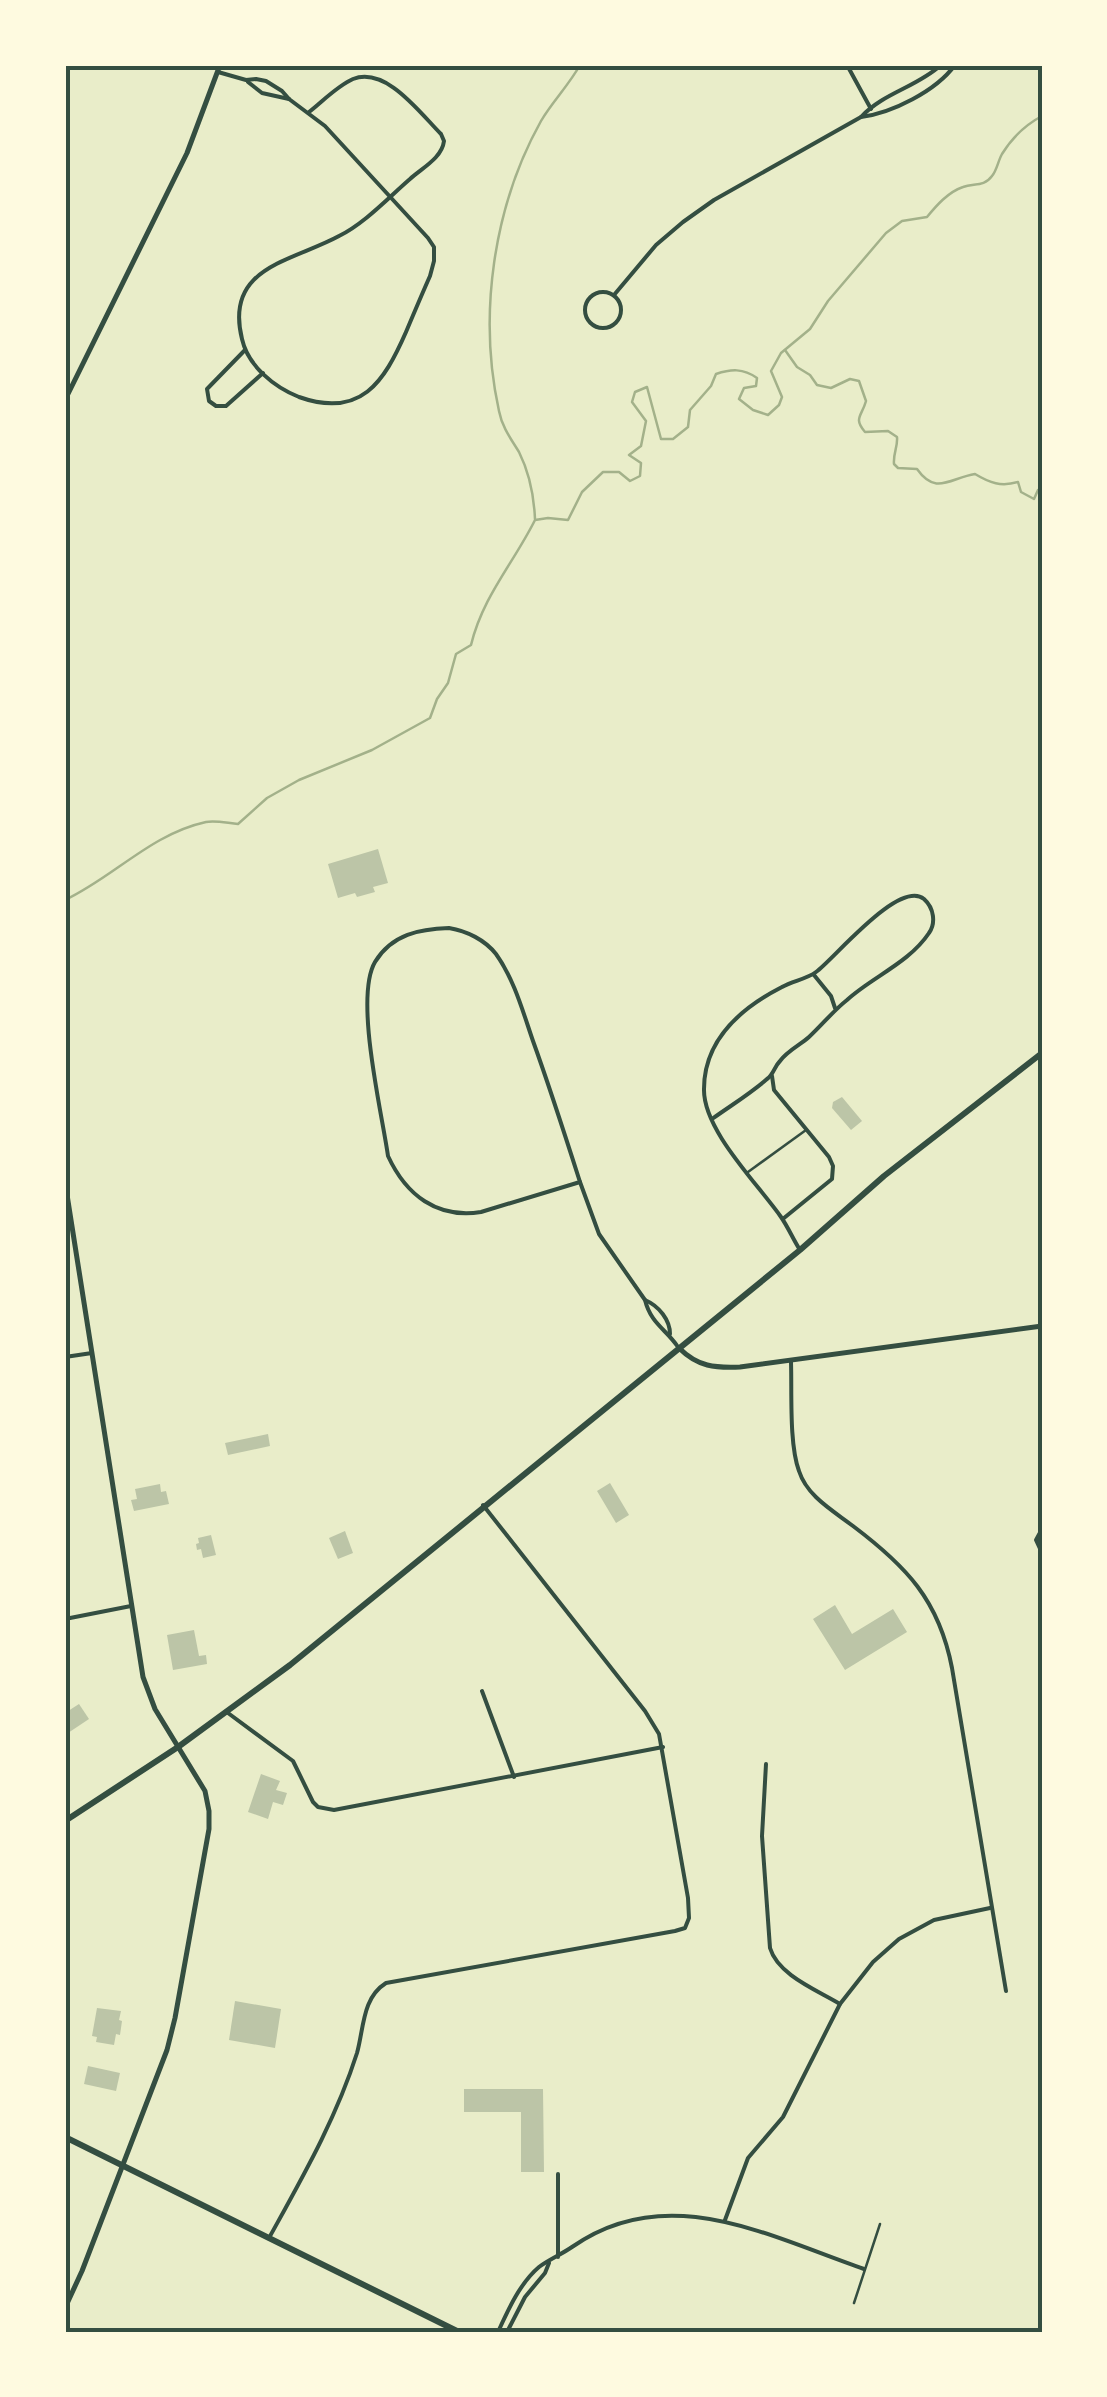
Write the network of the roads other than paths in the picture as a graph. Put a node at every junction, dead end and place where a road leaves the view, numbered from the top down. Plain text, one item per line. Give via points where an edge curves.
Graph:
1 (847, 65) edge
2 (941, 65) edge
3 (954, 65) edge
4 (218, 68) edge
5 (246, 80) junction
6 (289, 99) junction
7 (870, 107) junction
8 (309, 112) junction
9 (875, 115) junction
10 (861, 117) junction
11 (389, 197) junction
12 (614, 295) junction
13 (245, 350) junction
14 (262, 373) junction
15 (65, 400) edge
16 (814, 974) junction
17 (836, 1010) junction
18 (1042, 1053) edge
19 (772, 1076) junction
20 (712, 1119) junction
21 (806, 1130) junction
22 (747, 1173) junction
23 (65, 1182) edge
24 (580, 1182) junction
25 (783, 1219) junction
26 (800, 1250) junction
27 (645, 1300) junction
28 (1042, 1326) edge
29 (670, 1335) junction
30 (679, 1348) junction
31 (92, 1353) junction
32 (65, 1357) edge
33 (791, 1362) junction
34 (483, 1506) junction
35 (1042, 1529) edge
36 (1042, 1553) edge
37 (132, 1606) junction
38 (65, 1618) edge
39 (482, 1691) dead end
40 (226, 1711) junction
41 (178, 1747) junction
42 (663, 1747) junction
43 (766, 1764) dead end
44 (514, 1778) junction
45 (65, 1821) edge
46 (990, 1908) junction
47 (1006, 1992) dead end
48 (840, 2004) junction
49 (65, 2137) edge
50 (122, 2165) junction
51 (558, 2174) dead end
52 (725, 2220) junction
53 (880, 2224) dead end
54 (269, 2238) junction
55 (558, 2256) junction
56 (548, 2263) junction
57 (864, 2269) junction
58 (854, 2303) dead end
59 (65, 2308) edge
60 (459, 2332) edge
61 (498, 2332) edge
62 (507, 2332) edge

1 - 7 street
2 - 7 street
3 - 9 street via 936,85
4 - 5 street
4 - 15 street via 187,153
5 - 6 street via 262,93
5 - 6 street via 266,81
6 - 8 street
7 - 9 street
7 - 10 street
8 - 11 street
8 - 11 street via 348,81 372,77 394,88 440,134 439,154
9 - 10 street
10 - 12 street via 714,200 656,245
11 - 13 street via 341,235 280,262 245,288 239,329
11 - 14 street via 434,247 430,276 392,364 363,396 344,403 302,398
12 - 12 street via 599,292 586,301 592,325 606,328 619,319
13 - 14 street
13 - 14 street via 213,380 209,401 226,406
16 - 17 street
16 - 17 street via 896,902 919,896 932,912 928,934
16 - 20 street via 760,999 721,1034 704,1076
17 - 19 street via 781,1059
18 - 26 main road
19 - 20 street
19 - 21 street via 774,1090
20 - 22 street
21 - 22 lane
21 - 25 street via 829,1156 834,1174
22 - 25 street
23 - 31 street
24 - 24 street via 520,1002 494,951 450,928 414,931 391,944 370,971 367,1005 388,1156 402,1180 430,1206 468,1214
24 - 27 street via 599,1234
25 - 26 street
26 - 30 main road
27 - 29 street via 660,1330
27 - 29 street via 670,1324
28 - 33 street
29 - 30 street
30 - 33 street via 698,1364 716,1368
30 - 34 main road
31 - 32 street
31 - 37 street
33 - 46 street via 799,1474 823,1503 900,1564 940,1621
34 - 40 main road
34 - 42 street via 645,1710
35 - 36 street via 1036,1540
37 - 38 street
37 - 41 street via 148,1694
39 - 44 street
40 - 41 main road
40 - 44 street via 293,1761 323,1809
41 - 45 main road
41 - 50 street via 205,1791 209,1829 167,2050
42 - 44 street
42 - 54 street via 688,1898 684,1928 376,1990 344,2093
43 - 48 street via 762,1836 770,1948 795,1977
46 - 47 street
46 - 48 street via 934,1920 899,1939
48 - 52 street via 783,2117 748,2158
49 - 50 main road
50 - 54 main road
50 - 59 street
51 - 55 street
52 - 55 street via 684,2214 630,2218
52 - 57 street
53 - 57 lane
54 - 60 main road
55 - 56 street
56 - 61 street via 526,2283
56 - 62 street
57 - 58 lane

